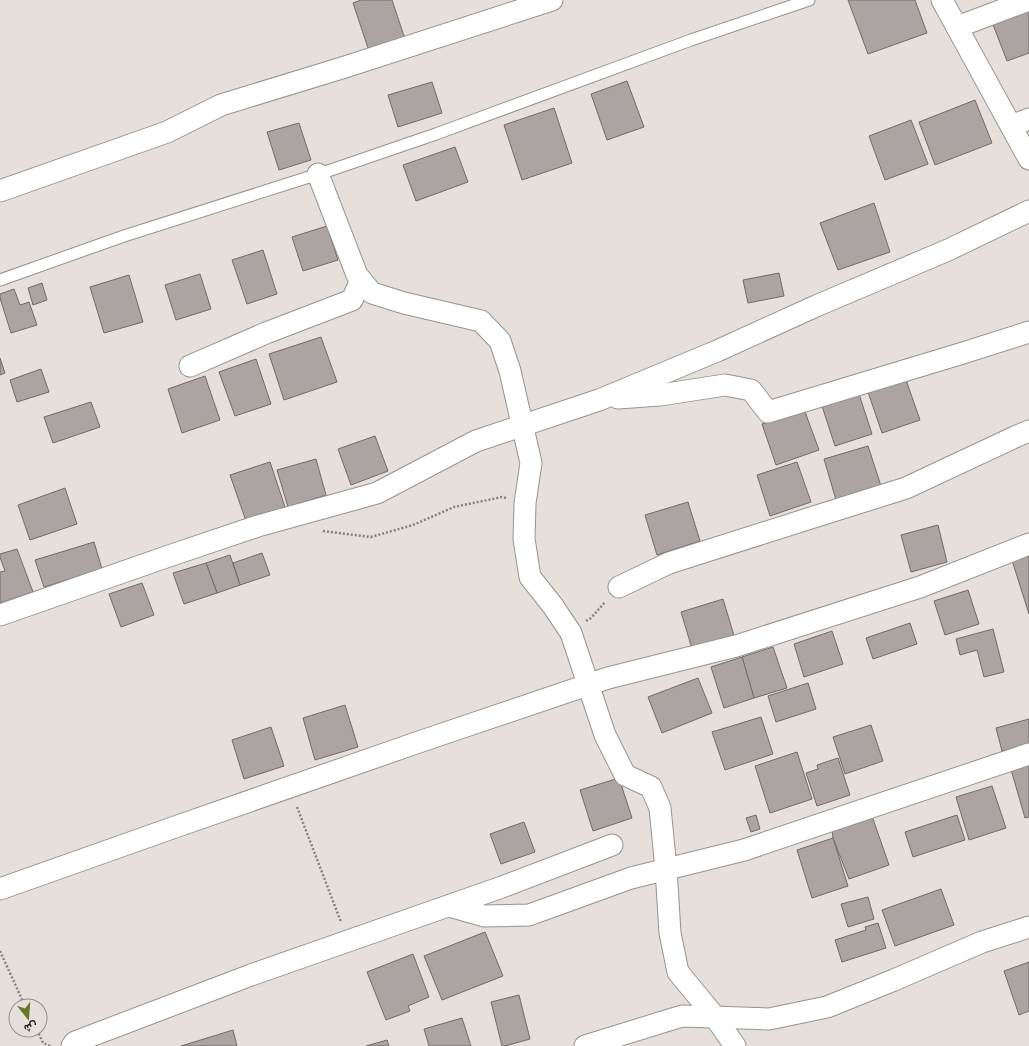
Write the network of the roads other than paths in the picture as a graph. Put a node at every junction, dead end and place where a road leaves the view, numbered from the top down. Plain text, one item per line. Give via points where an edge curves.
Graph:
1 (552, 0) edge
2 (809, 0) edge
3 (942, 0) edge
4 (1029, 0) edge
5 (957, 27) junction
6 (1020, 122) edge
7 (1029, 159) edge
8 (318, 174) junction
9 (0, 191) edge
10 (1029, 211) edge
11 (0, 280) edge
12 (361, 280) junction
13 (1029, 332) edge
14 (190, 366) dead end
15 (599, 400) junction
16 (523, 425) junction
17 (1029, 431) edge
18 (1029, 544) edge
19 (619, 587) road end
20 (0, 615) edge
21 (588, 685) junction
22 (1029, 754) edge
23 (612, 845) dead end
24 (666, 869) junction
25 (0, 889) edge
26 (449, 906) junction
27 (1029, 927) edge
28 (714, 1017) junction
29 (72, 1046) edge
30 (585, 1046) edge
31 (735, 1046) edge

1 - 9 street via 221,105 167,132
2 - 8 lane
3 - 5 street
4 - 5 street
5 - 6 street
6 - 7 street
8 - 11 lane via 124,236
8 - 12 street via 356,275
10 - 15 street via 948,250
12 - 14 street via 352,300
12 - 16 street via 372,293 481,321 500,341
13 - 15 street via 768,412 751,390 725,385 660,395
15 - 16 street
16 - 20 street via 476,441 377,493 258,526
16 - 21 street via 531,463 525,504 524,539 530,577 554,606 570,631
17 - 19 street via 906,488 669,563
18 - 21 street via 920,587 736,646
21 - 24 street via 605,735 625,775 651,787 660,808
21 - 25 street
22 - 24 street via 744,850
23 - 26 street
24 - 26 street via 631,878 529,916 484,916
24 - 28 street via 670,933 678,972
26 - 29 street via 244,978 75,1042
27 - 28 street via 982,942 827,1006 769,1019
28 - 30 street via 682,1016
28 - 31 street

